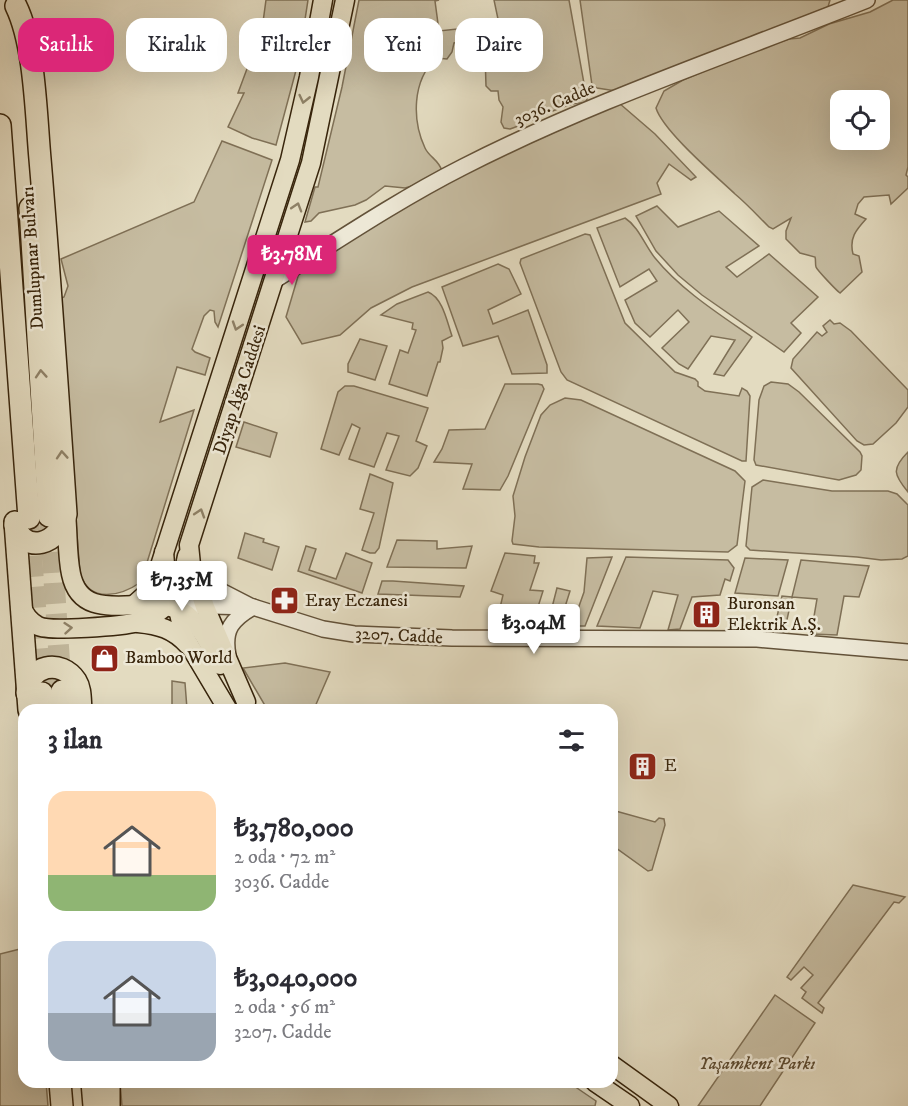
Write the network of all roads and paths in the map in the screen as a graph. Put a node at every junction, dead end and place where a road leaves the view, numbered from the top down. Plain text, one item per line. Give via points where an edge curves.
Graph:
1 (323, 0) edge
2 (345, 0) edge
3 (867, 0) edge
4 (16, 3) edge
5 (0, 125) edge
6 (275, 280) junction
7 (0, 327) edge
8 (40, 518) junction
9 (189, 545) junction
10 (164, 552) junction
11 (193, 570) junction
12 (135, 604) junction
13 (175, 604) junction
14 (21, 605) junction
15 (209, 607) junction
16 (253, 607) junction
17 (908, 652) edge
18 (228, 658) junction
19 (44, 701) edge
20 (80, 704) edge
21 (224, 704) edge
22 (248, 704) edge
23 (248, 704) edge
24 (618, 1069) edge
25 (627, 1076) junction
26 (60, 1088) edge
27 (68, 1088) edge
28 (92, 1088) edge
29 (109, 1088) edge
30 (600, 1088) edge
31 (646, 1089) junction
32 (611, 1101) edge
33 (62, 1106) edge
34 (69, 1106) edge
35 (94, 1106) edge
36 (109, 1106) edge
37 (632, 1106) edge
38 (669, 1106) edge

1 -> 10 main road, Diyap Ağa Caddesi via 290,159
6 -> 2 main road, Diyap Ağa Caddesi via 311,163
3 - 6 street, 3036. Cadde via 507,146 399,202
8 -> 4 highway via 50,281 34,91 23,21
5 - 8 highway, Dumlupınar Bulvarı
9 -> 6 main road, Diyap Ağa Caddesi
7 - 8 highway
8 - 12 main road, 3207. Cadde via 83,598 106,607
8 - 14 highway
9 - 11 main road, Diyap Ağa Caddesi
9 - 13 main road
10 - 12 main road, Diyap Ağa Caddesi via 152,585
10 - 13 main road
11 - 15 main road, Diyap Ağa Caddesi
11 - 16 street, 3207. Cadde via 215,588
12 - 13 main road, 3207. Cadde
14 -> 13 main road, 3207. Cadde via 31,621 45,629 136,622
13 - 15 main road
13 - 15 street, 3207. Cadde
13 - 21 main road via 184,636
13 - 22 main road via 201,631
14 - 19 highway
15 - 16 street, 3207. Cadde
15 - 18 main road, Diyap Ağa Caddesi
16 - 17 street, 3207. Cadde via 323,629 354,634 513,639 756,639
16 - 18 street via 230,627 225,641
18 - 23 main road, Diyap Ağa Caddesi
19 - 20 highway via 28,686 34,675 47,667 57,667 76,681
24 - 25 main road
25 - 31 main road
25 - 32 main road
26 - 33 highway
27 - 34 highway
28 - 35 highway
29 - 36 highway
30 - 32 main road
31 - 37 main road
31 - 38 main road
32 - 37 main road

